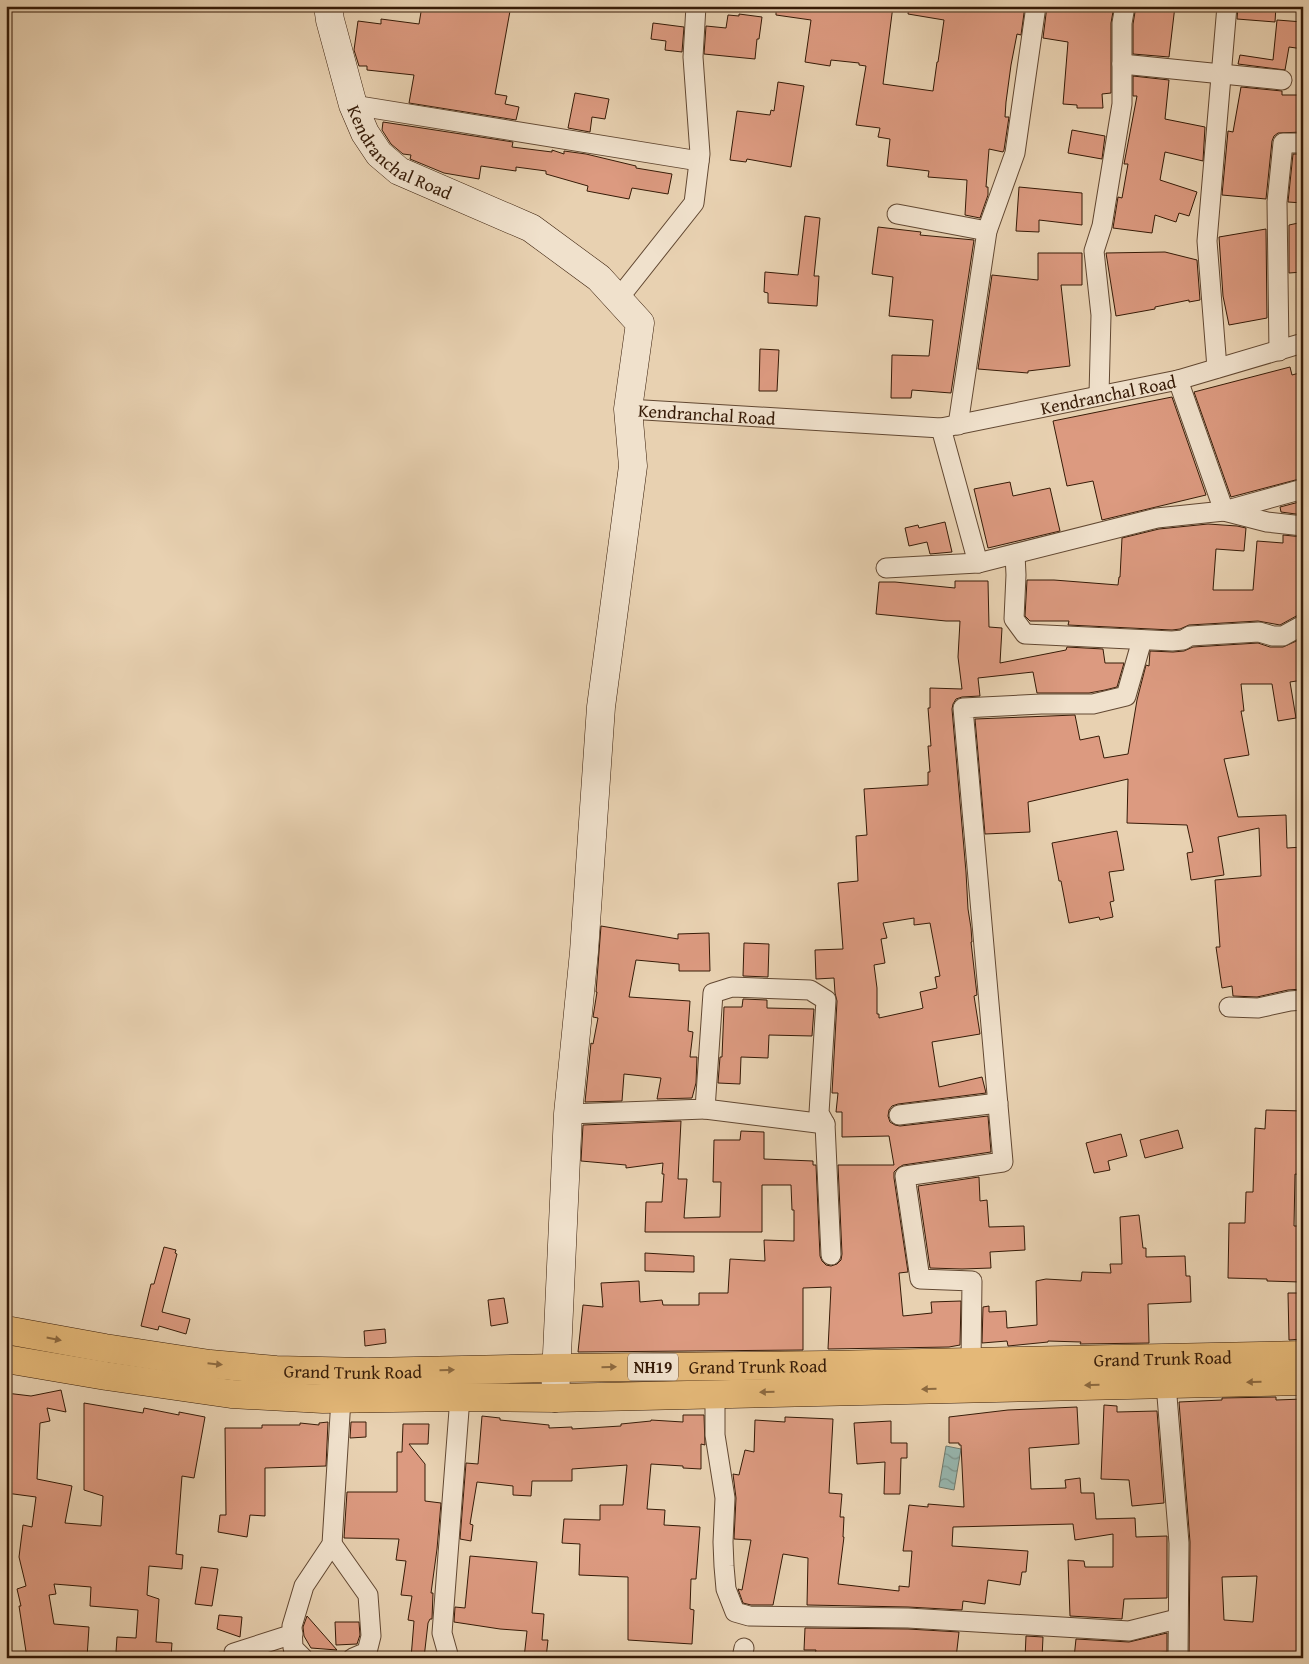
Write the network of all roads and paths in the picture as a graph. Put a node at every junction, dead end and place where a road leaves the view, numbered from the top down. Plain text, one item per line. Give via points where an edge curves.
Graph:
1 (328, 6) edge
2 (696, 6) edge
3 (1036, 6) edge
4 (1125, 6) edge
5 (1227, 6) edge
6 (1122, 64) junction
7 (1221, 73) junction
8 (1282, 80) dead end
9 (354, 105) junction
10 (1303, 142) edge
11 (699, 162) junction
12 (897, 214) dead end
13 (987, 231) junction
14 (618, 299) junction
15 (1303, 343) edge
16 (1279, 351) junction
17 (1217, 368) junction
18 (1178, 380) junction
19 (1099, 395) junction
20 (628, 409) junction
21 (950, 427) junction
22 (1303, 489) edge
23 (1224, 511) junction
24 (1303, 526) edge
25 (1015, 554) junction
26 (978, 564) junction
27 (886, 568) dead end
28 (1303, 624) edge
29 (1142, 640) junction
30 (1303, 1000) edge
31 (1229, 1007) dead end
32 (998, 1102) junction
33 (705, 1109) junction
34 (568, 1114) junction
35 (899, 1115) dead end
36 (825, 1124) junction
37 (831, 1255) dead end
38 (6, 1330) edge
39 (1303, 1355) edge
40 (6, 1359) edge
41 (972, 1362) junction
42 (557, 1368) junction
43 (1303, 1381) edge
44 (1166, 1384) junction
45 (715, 1394) junction
46 (460, 1397) junction
47 (555, 1398) junction
48 (341, 1399) junction
49 (332, 1544) junction
50 (1177, 1619) junction
51 (292, 1634) junction
52 (234, 1658) edge
53 (303, 1658) edge
54 (353, 1658) edge
55 (449, 1658) edge
56 (1178, 1658) edge

1 - 9 street, Kendranchal Road
2 - 11 street via 693,57
3 - 13 street via 1016,153
4 - 6 street
5 - 7 street
6 - 7 street
6 - 19 street via 1122,104 1102,226 1094,251 1100,315
7 - 8 street
7 - 17 street via 1207,241
9 - 11 street
9 - 14 street, Kendranchal Road via 365,133 379,154 399,171 531,228 599,278
10 - 16 street via 1283,143 1277,202
11 - 14 street via 694,203
12 - 13 street
13 - 21 street
14 - 20 street, Kendranchal Road via 640,323
15 - 16 street, Kendranchal Road
16 - 17 street, Kendranchal Road
17 - 18 street, Kendranchal Road
18 - 19 street, Kendranchal Road
18 - 23 street
19 - 21 street, Kendranchal Road
20 - 21 street, Kendranchal Road
20 - 34 street via 633,466 601,707 584,952
21 - 26 street
22 - 23 street
23 - 24 street via 1266,522
23 - 25 street via 1157,518
25 - 26 street
25 - 29 street via 1014,619 1025,634
26 - 27 street
28 - 29 street via 1284,636 1260,632 1190,636 1172,641
29 - 32 street via 1126,696 1092,704 963,708
30 - 31 street via 1258,1008
32 - 35 street
32 - 41 street via 1003,1162 905,1176 920,1279 972,1281
33 - 34 street
33 - 36 street
33 - 36 street via 713,993 732,987 810,990 826,1000 819,1113
34 - 42 street
36 - 37 street
38 -> 42 highway, Grand Trunk Road / NH19 via 114,1350 276,1370 367,1372
39 - 41 highway, Grand Trunk Road / NH19
40 - 48 highway, Grand Trunk Road / NH19 via 231,1394
42 -> 41 highway, Grand Trunk Road / NH19
42 - 47 street
43 -> 44 highway, Grand Trunk Road / NH19
44 -> 45 highway, Grand Trunk Road / NH19
44 - 50 street via 1179,1543
45 - 47 highway, Grand Trunk Road / NH19
45 - 50 street via 715,1435 726,1498 723,1542 726,1581 735,1612 749,1616 908,1618 1128,1631
46 - 47 highway, Grand Trunk Road / NH19
46 - 48 highway, Grand Trunk Road / NH19
46 - 55 street via 442,1633
48 - 49 street
49 - 51 street via 304,1586
49 - 54 street via 368,1594 371,1636 367,1652
50 - 56 street
51 - 52 street via 234,1653
51 - 53 street via 293,1648

